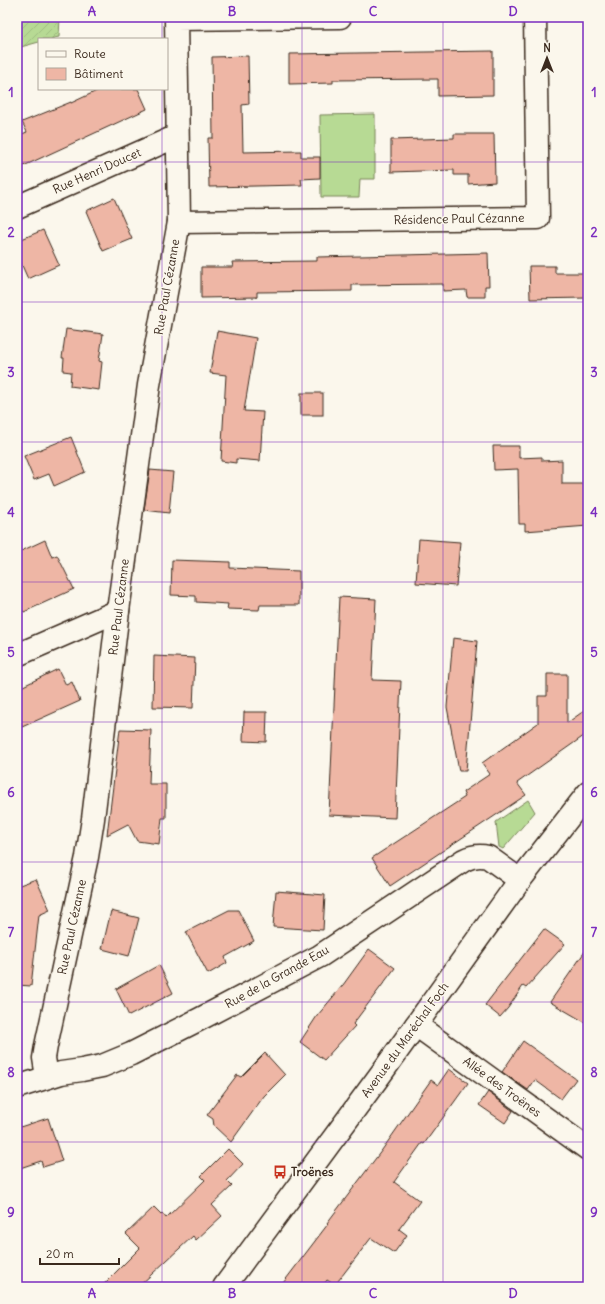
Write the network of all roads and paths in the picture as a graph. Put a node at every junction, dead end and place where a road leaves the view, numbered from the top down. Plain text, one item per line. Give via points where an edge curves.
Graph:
1 (323, 17) edge
2 (340, 17) edge
3 (535, 17) edge
4 (170, 18) edge
5 (177, 136) junction
6 (17, 207) edge
7 (179, 222) junction
8 (118, 611) junction
9 (17, 655) edge
10 (588, 793) edge
11 (520, 880) junction
12 (416, 1025) junction
13 (47, 1076) junction
14 (17, 1087) edge
15 (588, 1149) edge
16 (224, 1287) edge

1 - 2 street
1 - 4 street
3 - 7 street, Résidence Paul Cézanne via 538,218
4 - 5 street
5 - 6 street, Rue Henri Doucet
5 - 7 street, Rue Paul Cézanne
7 - 8 street, Rue Paul Cézanne via 149,385
8 - 9 street
8 - 13 street, Rue Paul Cézanne via 93,819 46,1046 44,1058
10 - 11 street, Avenue du Maréchal Foch
11 - 12 street, Avenue du Maréchal Foch
11 - 13 street, Rue de la Grande Eau via 488,858 470,857 320,956 200,1019 102,1066
12 - 15 street, Allée des Troënes
12 - 16 street, Avenue du Maréchal Foch
13 - 14 street, Rue de la Grande Eau

